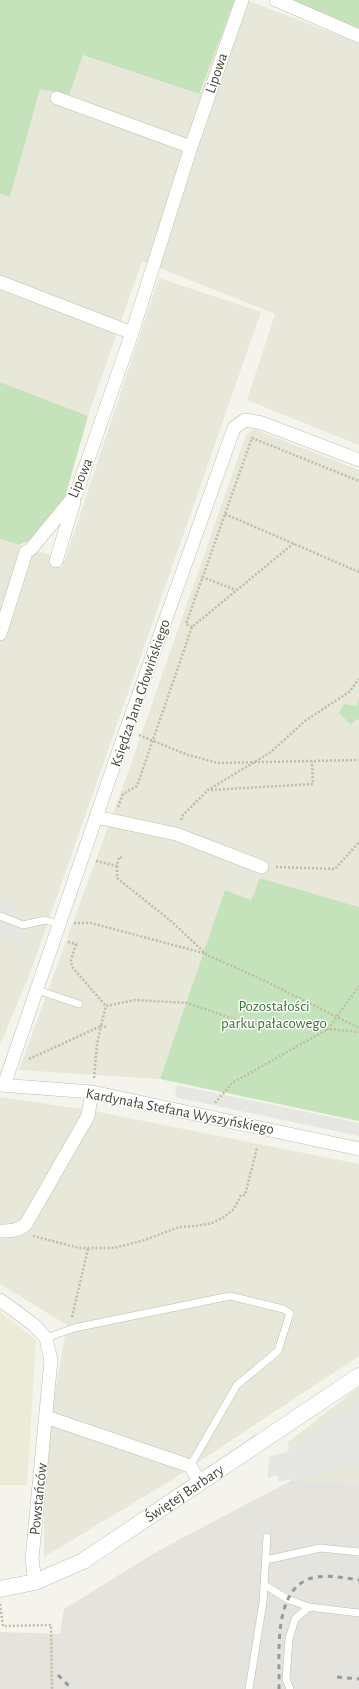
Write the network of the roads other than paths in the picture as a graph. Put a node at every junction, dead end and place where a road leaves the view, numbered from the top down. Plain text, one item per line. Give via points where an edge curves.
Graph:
1 (242, 0) edge
2 (276, 0) edge
3 (359, 36) edge
4 (57, 98) dead end
5 (191, 146) junction
6 (0, 282) edge
7 (132, 333) junction
8 (359, 460) edge
9 (76, 494) junction
10 (56, 561) dead end
11 (0, 634) edge
12 (96, 817) junction
13 (262, 867) road end
14 (0, 916) edge
15 (59, 924) junction
16 (37, 990) junction
17 (79, 1004) dead end
18 (2, 1085) edge
19 (92, 1092) junction
20 (359, 1149) edge
21 (6, 1231) edge
22 (0, 1300) edge
23 (46, 1338) junction
24 (359, 1376) edge
25 (46, 1417) junction
26 (190, 1466) junction
27 (201, 1483) junction
28 (267, 1537) dead end
29 (359, 1552) edge
30 (266, 1560) junction
31 (35, 1582) junction
32 (265, 1585) junction
33 (0, 1589) edge
34 (309, 1607) junction
35 (359, 1613) edge
36 (249, 1689) edge
37 (290, 1689) edge

1 - 5 street, Lipowa
2 - 3 street
4 - 5 street
5 - 7 street, Lipowa
6 - 7 street
7 - 9 street, Lipowa
8 - 12 street, Księdza Jana Głowińskiego via 262,423 245,420 234,428
9 - 10 street
9 - 11 street, Lipowa via 40,539 26,552
12 - 13 street via 176,834
12 - 15 street, Księdza Jana Głowińskiego
14 - 15 lane via 22,925 45,920
15 - 16 street, Księdza Jana Głowińskiego
16 - 17 lane
16 - 18 street, Księdza Jana Głowińskiego
18 - 19 street, Kardynała Stefana Wyszyńskiego
19 - 20 street, Kardynała Stefana Wyszyńskiego
19 - 21 street via 88,1116 26,1224 20,1229
22 - 23 street via 34,1325
23 - 25 street, Powstańców via 51,1360
23 - 26 lane via 74,1328 230,1296 284,1309 290,1313 278,1351 237,1385
24 - 27 street, Świętej Barbary
25 - 26 street
25 - 31 street, Powstańców via 32,1559
26 - 27 street
27 - 31 street, Świętej Barbary via 83,1561
28 - 30 lane
29 - 30 lane via 320,1548
30 - 32 lane
31 - 33 street, Świętej Barbary
32 - 34 lane via 287,1599
32 - 36 lane
34 - 35 lane
34 - 37 lane via 295,1619 289,1640 286,1679

